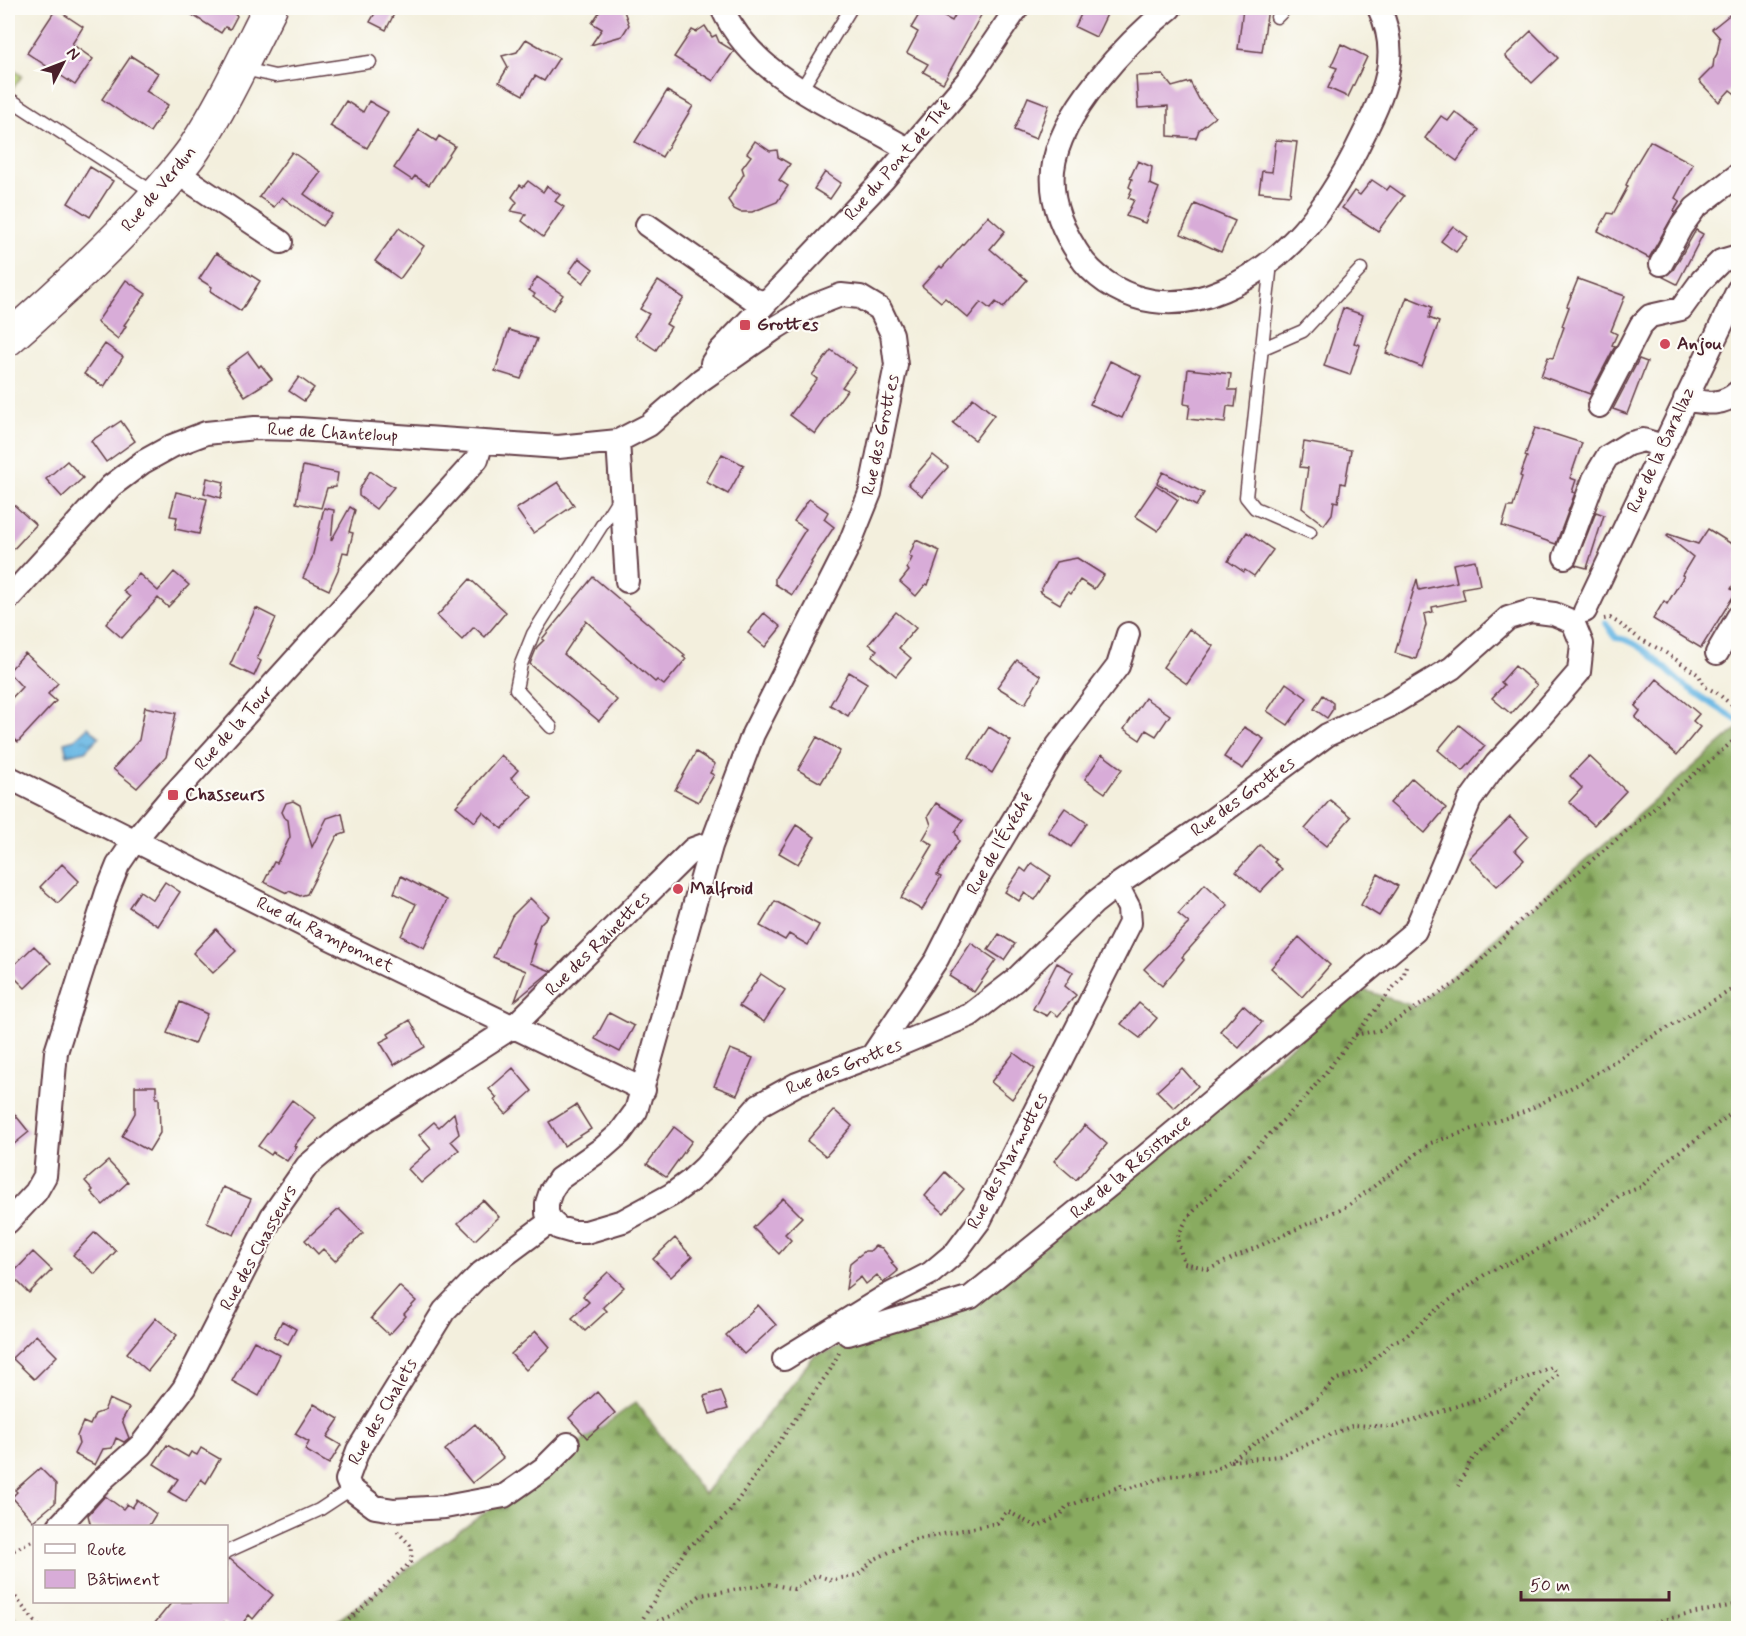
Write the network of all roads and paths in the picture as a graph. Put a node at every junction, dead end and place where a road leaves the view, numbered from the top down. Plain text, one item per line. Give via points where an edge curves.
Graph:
1 (270, 8) edge
2 (722, 8) edge
3 (851, 8) edge
4 (1017, 8) edge
5 (1170, 8) edge
6 (1286, 8) edge
7 (1379, 8) edge
8 (1277, 17) dead end
9 (370, 62) dead end
10 (239, 68) junction
11 (801, 90) junction
12 (8, 98) edge
13 (909, 150) junction
14 (1738, 175) edge
15 (167, 183) junction
16 (647, 225) dead end
17 (281, 242) dead end
18 (1738, 255) edge
19 (1271, 263) junction
20 (1661, 264) dead end
21 (1361, 269) dead end
22 (1738, 290) edge
23 (765, 303) junction
24 (8, 339) edge
25 (1261, 349) junction
26 (701, 380) junction
27 (1738, 392) edge
28 (1685, 399) junction
29 (1599, 406) dead end
30 (618, 441) junction
31 (482, 442) junction
32 (1663, 446) junction
33 (621, 495) junction
34 (1310, 532) dead end
35 (1565, 557) dead end
36 (627, 581) dead end
37 (8, 599) edge
38 (1585, 611) dead end
39 (1738, 617) edge
40 (1128, 634) dead end
41 (1579, 639) junction
42 (1717, 653) dead end
43 (1738, 710) edge
44 (551, 727) dead end
45 (1738, 736) edge
46 (8, 777) edge
47 (135, 840) junction
48 (711, 846) junction
49 (1117, 885) junction
50 (1415, 931) junction
51 (1738, 986) edge
52 (514, 1026) junction
53 (1354, 1035) junction
54 (872, 1056) junction
55 (644, 1090) junction
56 (1738, 1109) edge
57 (551, 1221) junction
58 (8, 1222) edge
59 (868, 1307) junction
60 (848, 1334) junction
61 (784, 1359) dead end
62 (568, 1444) dead end
63 (1230, 1461) junction
64 (1458, 1486) dead end
65 (351, 1489) junction
66 (61, 1525) edge
67 (395, 1529) dead end
68 (33, 1540) edge
69 (8, 1551) edge
70 (228, 1551) edge
71 (8, 1587) edge
72 (1738, 1604) edge
73 (40, 1629) edge
74 (340, 1629) edge
75 (531, 1629) edge
76 (540, 1629) edge
77 (564, 1629) edge
78 (597, 1629) edge
79 (639, 1629) edge
80 (1644, 1629) edge

1 - 10 main road, Rue de Verdun
2 - 11 street via 741,40 765,65
3 - 11 lane
4 - 13 street, Rue du Pont de Thé via 968,80
5 - 19 street via 1111,64 1070,120 1053,169 1053,199 1060,223 1090,269 1118,290 1142,300 1172,304 1205,298 1241,283
6 - 8 lane
7 - 19 street via 1390,49 1382,98 1346,170 1320,211
9 - 10 lane via 275,76
10 - 15 main road, Rue de Verdun via 193,150
11 - 13 street
12 - 15 lane
13 - 23 street, Rue du Pont de Thé
14 - 20 street via 1695,208
15 - 17 street
15 - 24 main road, Rue de Verdun via 76,279
16 - 23 street via 753,299
18 - 29 street via 1721,261 1681,309 1650,316 1641,325
19 - 25 lane
21 - 25 lane via 1303,331
22 - 28 street, Rue de la Barallaz
23 - 26 street, Rue du Pont de Thé via 720,351
25 - 34 lane via 1246,497 1255,508
26 - 30 street, Rue de Chanteloup via 649,425
26 - 48 street, Rue des Grottes via 810,307 841,295 860,297 880,309 892,334 896,365 870,494 849,545 753,734
27 - 28 street via 1722,403
28 - 32 street, Rue de la Barallaz
30 - 31 street, Rue de Chanteloup via 558,447
30 - 33 street
31 - 37 street, Rue de Chanteloup via 298,429 206,433 171,446 111,486
31 - 47 street, Rue de la Tour via 477,459
32 - 35 street via 1643,440 1607,457 1594,479
32 - 38 street, Rue de la Barallaz
33 - 36 street
33 - 44 lane via 533,634 520,664 516,689
39 - 42 street
40 - 54 street, Rue de l'Évéché via 1118,666 1058,745 974,886 937,959
41 - 43 path via 1599,632 1604,618 1610,618 1698,675 1704,686
41 - 49 street, Rue des Grottes via 1573,622 1554,615 1530,611 1508,618 1452,668 1387,707 1327,735
41 - 50 street via 1579,672 1496,764 1470,800
45 - 53 path via 1522,919 1461,980 1380,1030
46 - 47 street, Rue du Ramponnet
47 - 52 street, Rue du Ramponnet
47 - 58 street, Rue de la Tour via 106,892 56,1052 45,1176 36,1192
48 - 52 street, Rue des Rainettes via 693,849
48 - 55 street, Rue des Grottes
49 - 54 street, Rue des Grottes via 1014,981 970,1015
49 - 59 street, Rue des Marmottes via 1129,908 1130,922 980,1220 956,1252 931,1273
50 - 53 path via 1404,974
50 - 60 street, Rue de la Résistance via 970,1297
51 - 53 path via 1584,1081 1534,1107 1431,1143 1349,1205 1209,1269 1184,1263 1177,1238 1188,1217 1306,1097
52 - 55 street, Rue du Ramponnet
52 - 66 street, Rue des Chasseurs via 343,1136 307,1166 272,1216 178,1396 141,1445
54 - 57 street, Rue des Grottes via 797,1084 759,1105 690,1181 623,1221 573,1232
55 - 57 street, Rue des Grottes via 636,1111 620,1133 559,1179 550,1191 547,1213
56 - 63 path via 1669,1159 1641,1187 1620,1195 1595,1217 1487,1273 1405,1337 1393,1342 1361,1371 1335,1380 1317,1399
57 - 65 street, Rue des Chalets via 481,1273 444,1311 358,1450 347,1480
59 - 60 street via 849,1325
59 - 61 street, Rue des Marmottes
60 - 79 path via 830,1370 728,1514 686,1549
62 - 65 street, Rue des Chalets via 544,1468 504,1496 446,1508 394,1510 375,1506
63 - 64 path via 1279,1456 1354,1425 1394,1427 1481,1398 1551,1367 1558,1374 1470,1462
63 - 79 path via 1213,1471 1169,1476 1126,1489 1120,1486 1066,1507 1061,1515 1036,1527 1007,1511 997,1523 914,1540 873,1560 858,1575 831,1580 817,1575 794,1589 770,1584 701,1595 676,1614
65 - 70 lane via 319,1510
67 - 74 path via 412,1547 411,1562
68 - 69 path
71 - 73 path
72 - 80 path via 1667,1619
75 - 76 path
77 - 78 path via 589,1624

